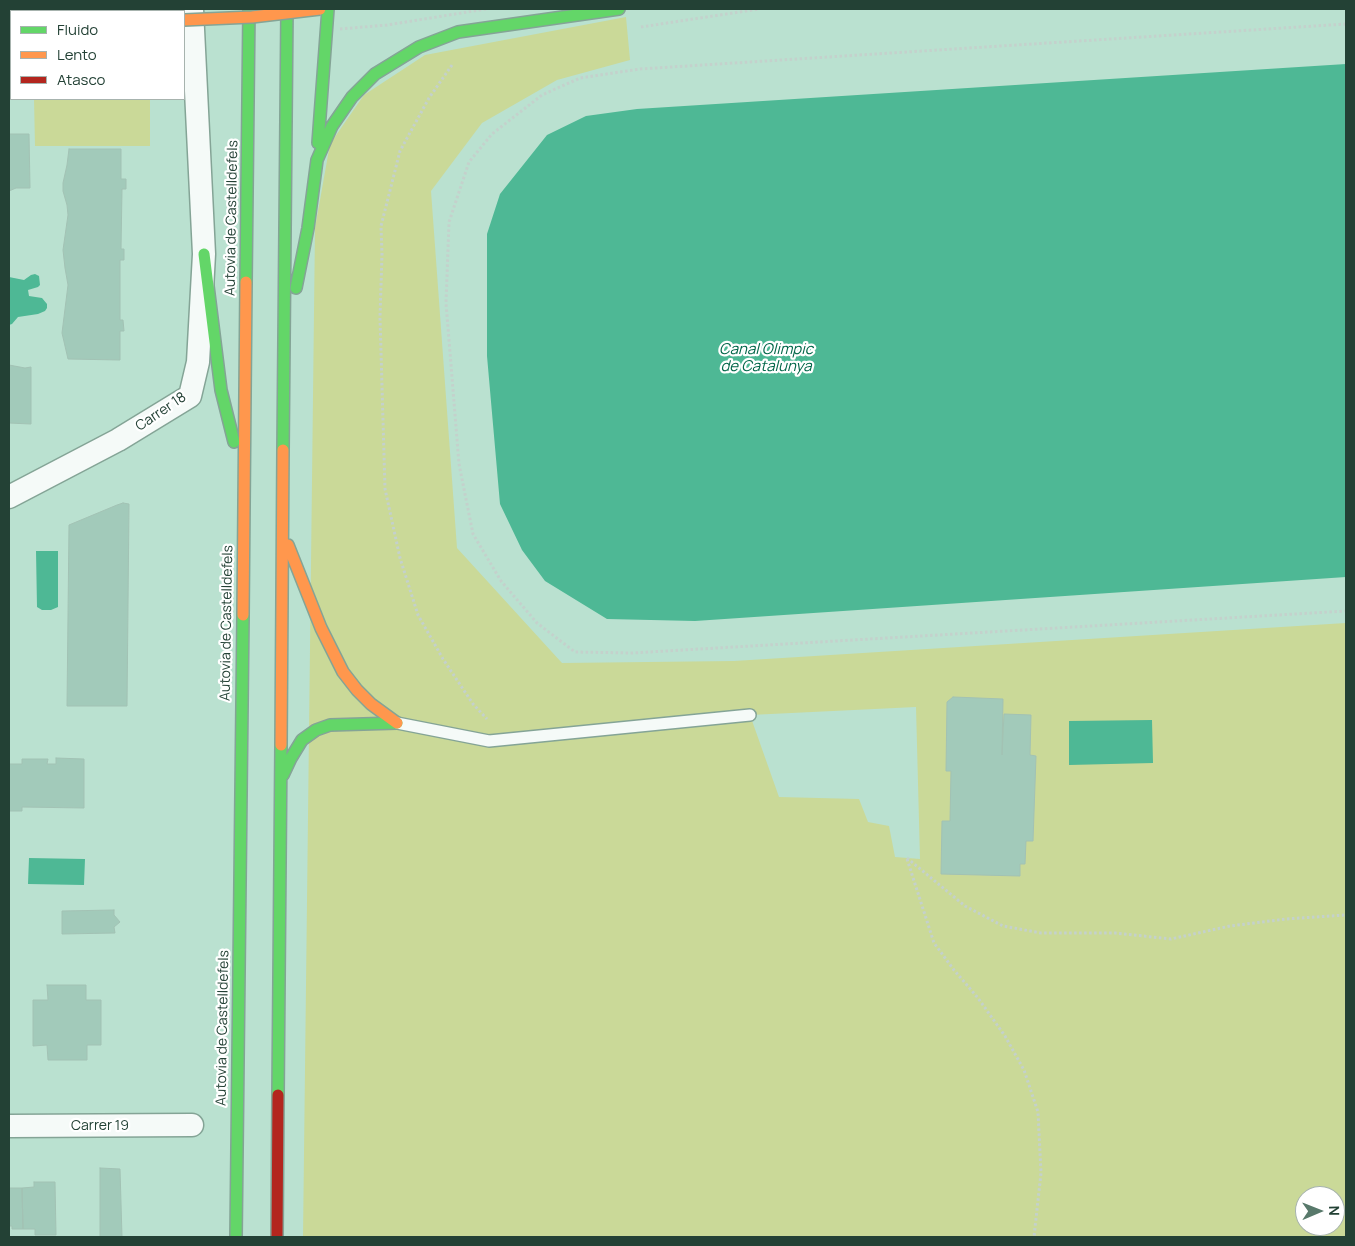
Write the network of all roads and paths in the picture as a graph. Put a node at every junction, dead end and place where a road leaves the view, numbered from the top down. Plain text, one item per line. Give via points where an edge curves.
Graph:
1 (192, 9) edge
2 (249, 9) edge
3 (287, 9) edge
4 (320, 9) edge
5 (328, 9) edge
6 (619, 9) edge
7 (185, 20) edge
8 (1346, 24) edge
9 (455, 61) dead end
10 (317, 160) junction
11 (204, 254) junction
12 (283, 348) junction
13 (244, 482) junction
14 (9, 497) edge
15 (282, 530) junction
16 (1346, 611) edge
17 (750, 715) dead end
18 (397, 723) junction
19 (505, 739) junction
20 (281, 779) junction
21 (1346, 914) edge
22 (192, 1125) dead end
23 (9, 1126) edge
24 (236, 1237) edge
25 (277, 1237) edge
26 (1034, 1237) edge

1 - 11 street, Carrer 18
2 - 13 main road, Autovia de Castelldefels
3 - 12 main road
4 - 7 main road, bridge
5 - 10 main road
6 - 10 main road via 471,29 419,47 375,74 352,98 332,126
8 - 16 path via 640,69 580,78 542,94 492,134 469,162 449,222 446,303 459,464 473,534 501,582 537,623 575,652 632,654
9 - 19 path via 429,98 400,151 381,226 384,489 400,558 418,615 473,704
10 - 12 main road via 308,228
11 - 13 main road via 221,390
11 - 14 street, Carrer 18 via 198,362 190,396 118,440
12 - 15 main road
13 - 24 main road, Autovia de Castelldefels
15 - 18 main road via 320,628 343,672 364,697
15 - 20 main road
17 - 19 lane
18 - 19 lane via 489,741
18 - 20 main road via 330,725 316,730 302,740
20 - 25 main road
21 - 26 path via 1230,926 1171,939 1116,933 1042,933 1003,926 965,906 907,858 934,942 1005,1036 1024,1070 1038,1112 1041,1173
22 - 23 street, Carrer 19

